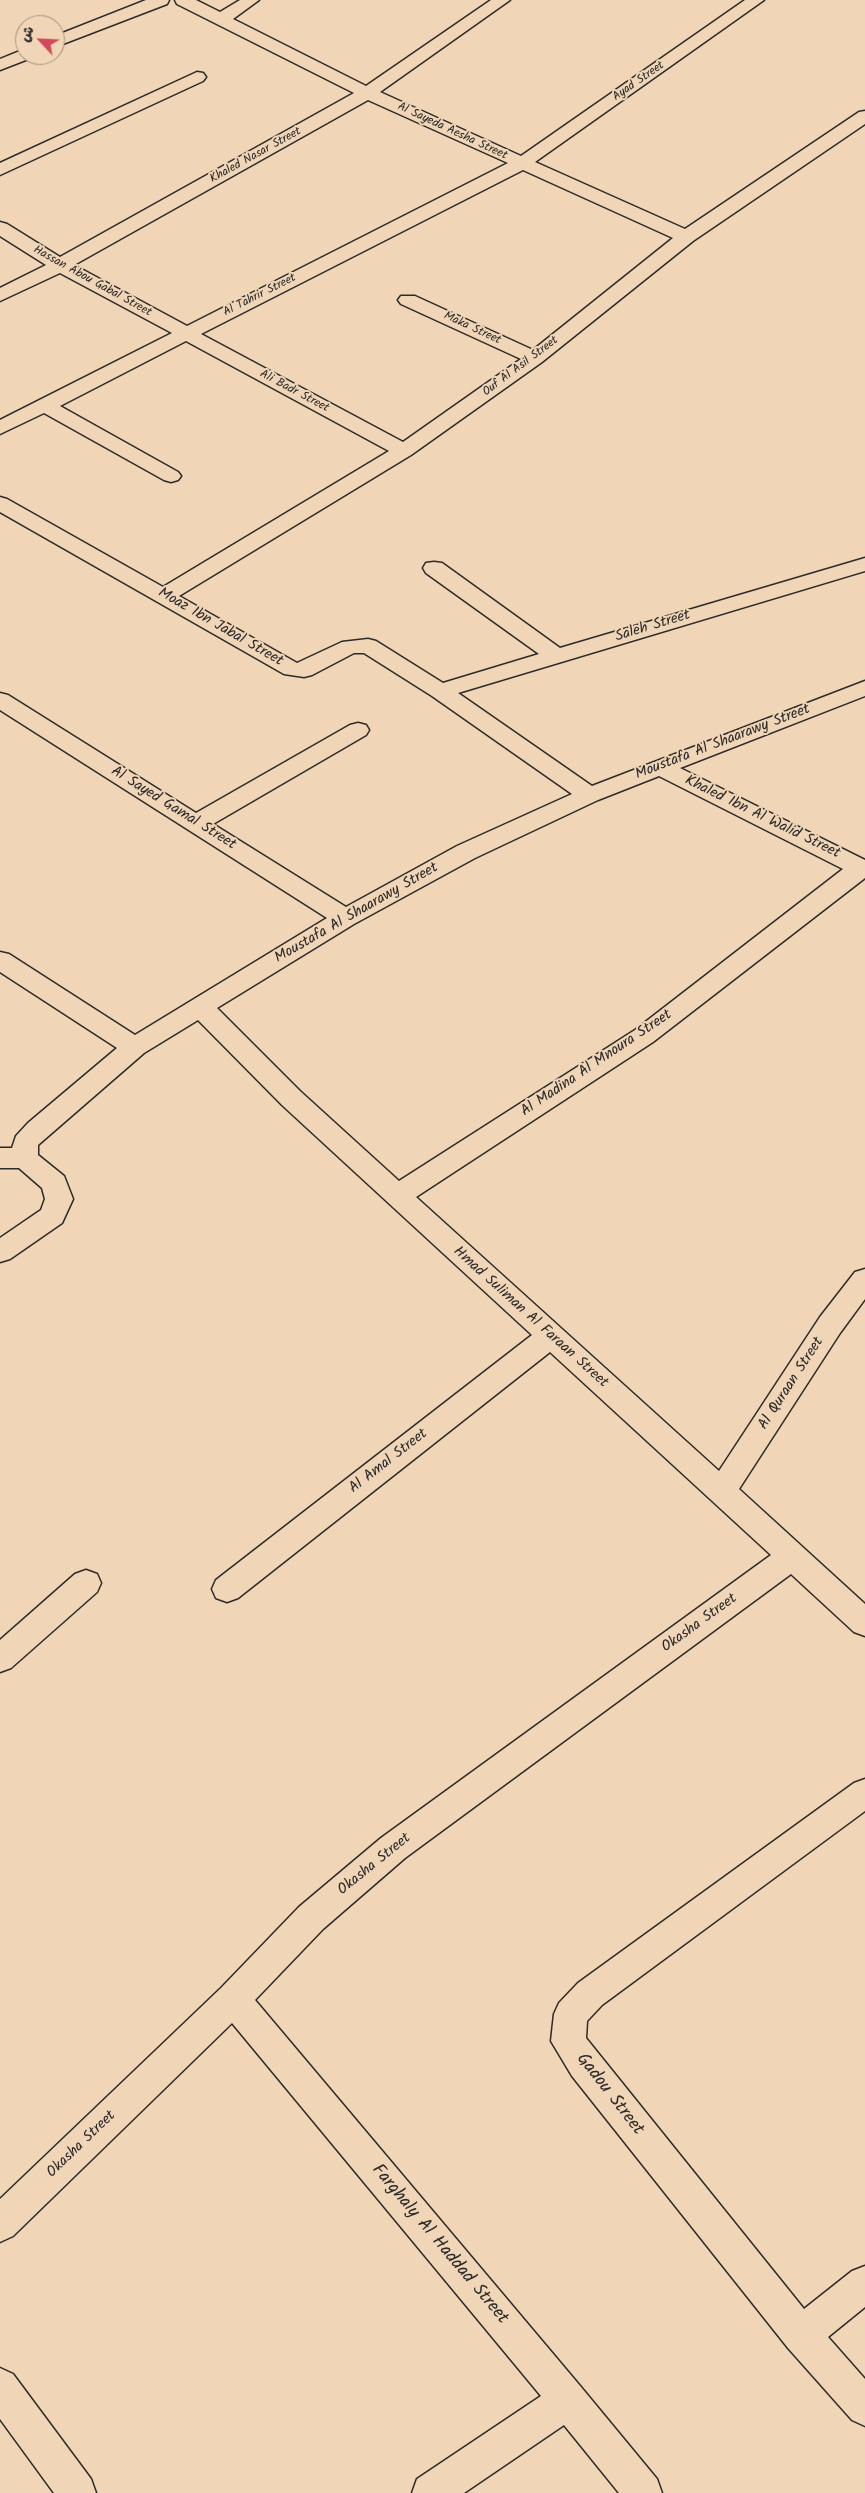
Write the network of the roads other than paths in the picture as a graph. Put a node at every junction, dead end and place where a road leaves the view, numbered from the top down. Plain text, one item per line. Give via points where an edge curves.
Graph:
1 (160, 0) edge
2 (183, 0) edge
3 (251, 0) edge
4 (502, 0) edge
5 (756, 0) edge
6 (221, 19) junction
7 (65, 38) edge
8 (0, 50) edge
9 (14, 59) edge
10 (197, 77) dead end
11 (368, 93) junction
12 (865, 116) edge
13 (521, 164) junction
14 (0, 170) edge
15 (0, 228) edge
16 (686, 237) junction
17 (60, 265) junction
18 (0, 295) edge
19 (408, 300) dead end
20 (185, 334) junction
21 (535, 358) junction
22 (44, 405) junction
23 (0, 428) edge
24 (404, 451) junction
25 (171, 476) dead end
26 (0, 502) edge
27 (865, 564) edge
28 (434, 568) dead end
29 (163, 596) junction
30 (556, 656) junction
31 (865, 688) edge
32 (440, 690) junction
33 (0, 700) edge
34 (358, 730) dead end
35 (659, 767) junction
36 (590, 795) junction
37 (196, 824) junction
38 (863, 868) edge
39 (345, 918) junction
40 (0, 960) edge
41 (201, 1007) junction
42 (136, 1047) junction
43 (13, 1158) edge
44 (397, 1196) junction
45 (0, 1252) edge
46 (865, 1279) edge
47 (551, 1336) junction
48 (721, 1492) junction
49 (792, 1556) junction
50 (86, 1584) dead end
51 (227, 1589) dead end
52 (865, 1623) edge
53 (0, 1659) edge
54 (865, 1793) edge
55 (233, 1999) junction
56 (0, 2224) edge
57 (865, 2284) edge
58 (801, 2335) junction
59 (0, 2387) edge
60 (568, 2400) junction
61 (865, 2407) edge
62 (77, 2493) edge
63 (431, 2493) edge
64 (643, 2493) edge

1 - 7 street
2 - 6 street, Al Sayeda Aesha Street
3 - 6 street
4 - 11 street, Khaled Nasar Street
5 - 13 street, Ayad Street
6 - 11 street, Al Sayeda Aesha Street
8 - 9 street
10 - 14 street
11 - 13 street, Al Sayeda Aesha Street
11 - 17 street, Khaled Nasar Street
12 - 16 street, Ouf Al Asil Street
13 - 16 street, Al Sayeda Aesha Street
13 - 20 street, Al Tahrir Street
15 - 17 street, Hassan Abou Gabal Street
16 - 21 street, Ouf Al Asil Street
17 - 18 street, Khaled Nasar Street
17 - 20 street, Hassan Abou Gabal Street
19 - 21 street, Maka Street
20 - 22 street, Al Tahrir Street
20 - 24 street, Ali Badr Street
21 - 24 street, Ouf Al Asil Street
22 - 23 street, Al Tahrir Street
22 - 25 street
24 - 29 street, Ouf Al Asil Street
26 - 29 street, Moaz Ibn Jabal Street
27 - 30 street, Saleh Street
28 - 30 street
29 - 32 street, Moaz Ibn Jabal Street via 292,669 304,670 350,647 368,646
30 - 32 street, Saleh Street
31 - 35 street, Moustafa Al Shaarawy Street
32 - 36 street, Moaz Ibn Jabal Street
33 - 37 street, Al Sayed Gamal Street
34 - 37 street
35 - 36 street, Moustafa Al Shaarawy Street
35 - 38 street, Khaled Ibn Al Walid Street
36 - 39 street, Moustafa Al Shaarawy Street via 466,852
37 - 39 street, Al Sayed Gamal Street
38 - 44 street, Al Madina Al Mnoura Street via 644,1036
39 - 41 street, Moustafa Al Shaarawy Street
40 - 42 street
41 - 42 street, Moustafa Al Shaarawy Street
41 - 44 street, Hmad Suliman Al Faraan Street via 291,1098
42 - 43 street, Moustafa Al Shaarawy Street via 37,1130
43 - 45 street, Moustafa Al Shaarawy Street via 54,1183 59,1199 52,1216
44 - 47 street, Hmad Suliman Al Faraan Street
46 - 48 street, Al Quraan Street via 830,1326
47 - 48 street, Hmad Suliman Al Faraan Street
47 - 51 street, Al Amal Street
48 - 49 street, Hmad Suliman Al Faraan Street
49 - 52 street, Hmad Suliman Al Faraan Street
49 - 55 street, Okasha Street via 393,1848 311,1918
50 - 53 street
54 - 58 street, Gadou Street via 590,1994 571,2014 568,2041 584,2065
55 - 56 street, Okasha Street
55 - 60 street, Farghaly Al Haddad Street
57 - 58 street
58 - 61 street, Gadou Street
59 - 62 street
60 - 63 street
60 - 64 street, Farghaly Al Haddad Street

